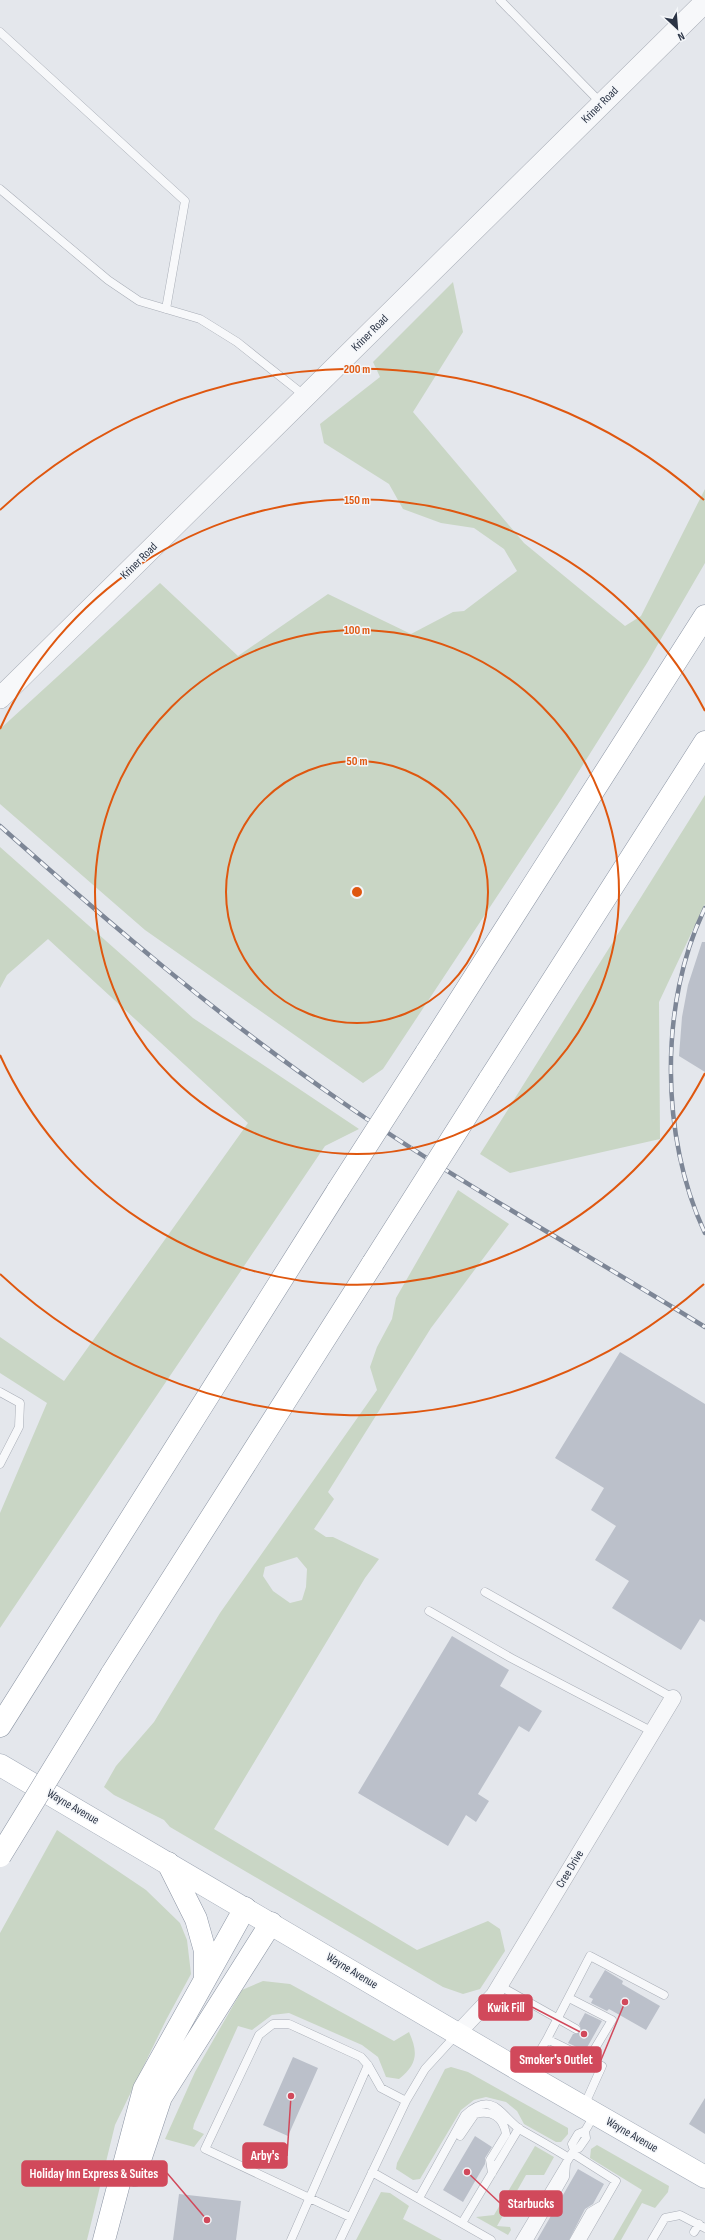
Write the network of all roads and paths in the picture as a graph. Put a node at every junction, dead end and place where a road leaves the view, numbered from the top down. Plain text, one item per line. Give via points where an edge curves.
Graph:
1 (500, 0) edge
2 (705, 2) edge
3 (0, 32) edge
4 (602, 103) junction
5 (0, 189) edge
6 (166, 309) junction
7 (306, 397) junction
8 (705, 616) edge
9 (0, 698) edge
10 (705, 742) edge
11 (0, 1392) edge
12 (0, 1464) edge
13 (485, 1592) dead end
14 (429, 1611) dead end
15 (25, 1686) junction
16 (673, 1698) joint
17 (0, 1699) edge
18 (0, 1726) edge
19 (653, 1732) junction
20 (0, 1765) edge
21 (0, 1856) edge
22 (168, 1863) junction
23 (245, 1908) junction
24 (271, 1923) junction
25 (205, 1980) junction
26 (500, 1986) junction
27 (664, 1995) dead end
28 (569, 1998) junction
29 (557, 2020) junction
30 (576, 2029) dead end
31 (458, 2033) junction
32 (547, 2039) junction
33 (588, 2060) junction
34 (368, 2065) junction
35 (526, 2074) junction
36 (406, 2100) junction
37 (588, 2117) junction
38 (519, 2128) junction
39 (570, 2156) junction
40 (372, 2172) junction
41 (492, 2173) junction
42 (705, 2177) edge
43 (424, 2188) junction
44 (310, 2198) junction
45 (419, 2198) junction
46 (602, 2205) junction
47 (350, 2217) junction
48 (462, 2223) junction
49 (702, 2226) edge
50 (694, 2232) dead end
51 (104, 2240) edge
52 (118, 2240) edge
53 (291, 2240) edge
54 (340, 2240) edge
55 (491, 2240) edge
56 (520, 2240) edge
57 (529, 2240) edge
58 (574, 2240) edge
59 (582, 2240) edge
60 (652, 2240) edge

1 - 4 lane
2 - 4 street, Kriner Road
3 - 6 lane via 185,201
4 - 7 street, Kriner Road
5 - 6 lane via 108,280 139,301
6 - 7 lane via 200,319 237,342
7 - 9 street, Kriner Road
8 - 15 main road, bridge
10 - 21 main road, bridge via 111,1676
11 - 12 lane via 20,1403 19,1427
13 - 16 lane
14 - 19 lane via 511,1658
15 - 17 main road via 5,1690
15 - 18 main road
16 - 19 street, Cree Drive
19 - 26 street, Cree Drive
20 - 22 main road, Wayne Avenue
22 - 23 main road, Wayne Avenue
22 - 25 main road via 196,1919 205,1951
23 - 24 main road, Wayne Avenue
23 - 25 main road
24 - 31 main road, Wayne Avenue
24 - 52 main road via 161,2097 130,2192
25 - 51 main road via 144,2089
26 - 29 lane
26 - 31 street, Cree Drive
27 - 28 lane via 590,1956
28 - 29 lane
28 - 33 lane via 612,2020 595,2040
29 - 30 lane
29 - 32 lane
31 - 35 main road, Wayne Avenue
31 - 36 lane via 425,2069
32 - 33 lane
32 - 35 lane
33 - 37 lane via 602,2066
34 - 36 lane via 381,2088
34 - 44 lane
34 - 44 lane via 361,2057 289,2024 273,2024 259,2035 205,2150
35 - 37 main road, Wayne Avenue
36 - 40 lane
37 - 39 lane via 572,2144
37 - 42 main road, Wayne Avenue
38 - 39 lane
38 - 41 lane
38 - 43 lane via 497,2108 483,2105 473,2108 466,2115
39 - 46 lane via 616,2182
39 - 56 lane
39 - 57 lane via 565,2178
40 - 45 lane
40 - 47 lane
41 - 43 lane via 490,2160 506,2134 505,2128 491,2112 475,2114 433,2183
41 - 48 lane
43 - 45 lane
44 - 47 lane
44 - 53 lane
45 - 48 lane
46 - 58 lane via 590,2212
46 - 59 lane
47 - 54 lane
48 - 55 lane
49 - 50 lane
49 - 60 lane via 680,2214 665,2218

